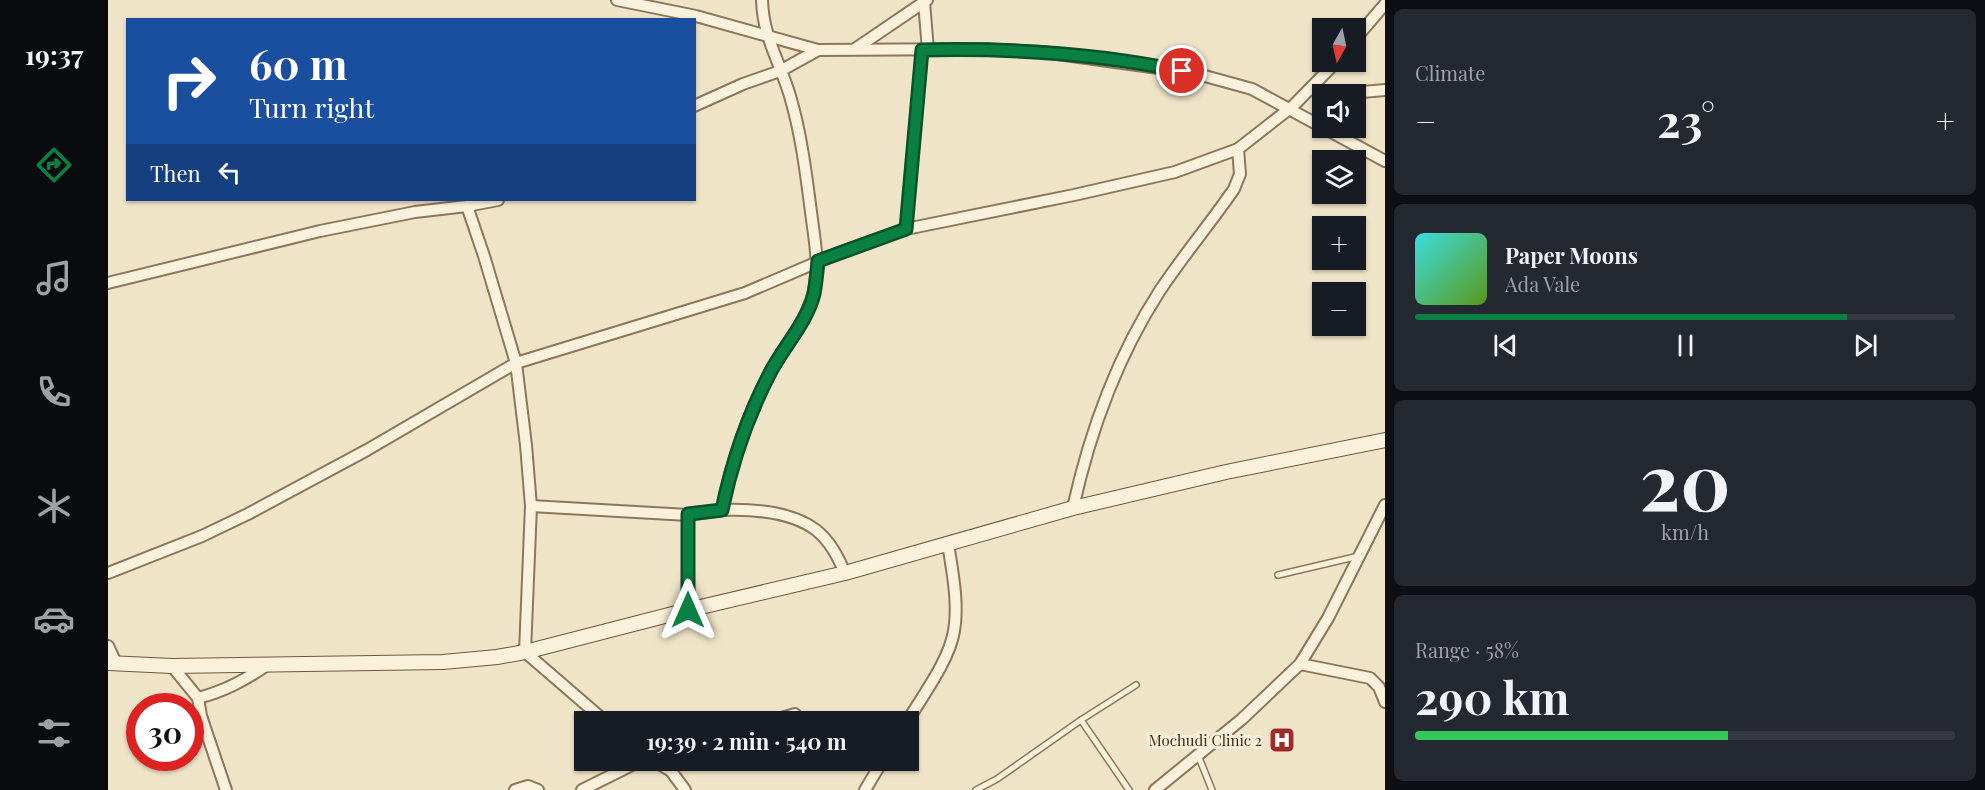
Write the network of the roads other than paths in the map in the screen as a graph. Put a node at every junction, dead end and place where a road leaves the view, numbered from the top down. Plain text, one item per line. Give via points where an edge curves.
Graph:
1 (616, 0) edge
2 (762, 0) edge
3 (926, 1) edge
4 (1383, 4) edge
5 (1366, 25) edge
6 (767, 36) junction
7 (855, 49) junction
8 (818, 50) junction
9 (925, 50) junction
10 (780, 71) junction
11 (1326, 72) edge
12 (1310, 89) joint
13 (1385, 90) edge
14 (1366, 92) edge
15 (696, 105) edge
16 (1288, 109) junction
17 (1238, 149) junction
18 (1385, 160) edge
19 (493, 201) edge
20 (467, 206) junction
21 (906, 229) junction
22 (818, 261) junction
23 (108, 283) edge
24 (516, 363) junction
25 (1385, 440) edge
26 (1385, 505) edge
27 (531, 506) junction
28 (1073, 508) junction
29 (722, 510) junction
30 (688, 514) junction
31 (948, 543) junction
32 (1360, 555) junction
33 (108, 573) edge
34 (845, 573) junction
35 (1278, 574) dead end
36 (688, 610) junction
37 (108, 646) edge
38 (525, 652) junction
39 (112, 663) edge
40 (268, 664) junction
41 (1300, 664) junction
42 (172, 666) junction
43 (1136, 685) dead end
44 (194, 693) edge
45 (204, 697) edge
46 (1385, 702) edge
47 (593, 711) edge
48 (914, 711) edge
49 (1081, 720) junction
50 (204, 725) edge
51 (1198, 754) junction
52 (620, 771) edge
53 (671, 771) edge
54 (876, 771) edge
55 (226, 790) edge
56 (514, 790) edge
57 (538, 790) edge
58 (582, 790) edge
59 (685, 790) edge
60 (865, 790) edge
61 (976, 790) edge
62 (1129, 790) edge
63 (1155, 790) edge
64 (1212, 790) edge

1 - 6 street via 680,12
2 - 6 street
3 - 7 street
3 - 9 street
4 - 5 street
6 - 8 street
6 - 10 street
7 - 8 street
7 - 9 street
8 - 10 street
9 - 16 street via 1043,52 1170,68 1238,84
9 - 21 street
10 - 15 street
10 - 22 street via 796,121
11 - 12 street
12 - 16 street
13 - 14 street
16 - 17 street
16 - 18 street
17 - 21 street via 1175,172
17 - 28 street via 1240,174 1234,189 1158,294 1116,369 1089,441
19 - 20 street
20 - 23 street via 320,231
20 - 24 street
21 - 22 street
22 - 24 street via 745,293
22 - 29 street via 813,296 772,369 743,432
24 - 27 street
24 - 33 street via 248,514
25 - 28 street
26 - 32 street
27 - 30 street
27 - 38 street
28 - 31 street
29 - 30 street
29 - 34 street via 764,512 794,519 815,530 828,543
30 - 36 street
31 - 34 street
31 - 48 street via 955,591 954,633
32 - 35 lane
32 - 41 street
34 - 36 street
36 - 38 street
37 - 39 street
38 - 40 street via 443,662
38 - 47 street
39 - 42 street
40 - 42 street
40 - 45 street via 239,684
41 - 46 street via 1370,678
41 - 51 street
42 - 44 street
43 - 49 lane
49 - 61 lane
49 - 62 lane
50 - 55 street
51 - 63 street
51 - 64 lane
52 - 58 street
53 - 59 street
54 - 60 street
56 - 57 street via 528,786

